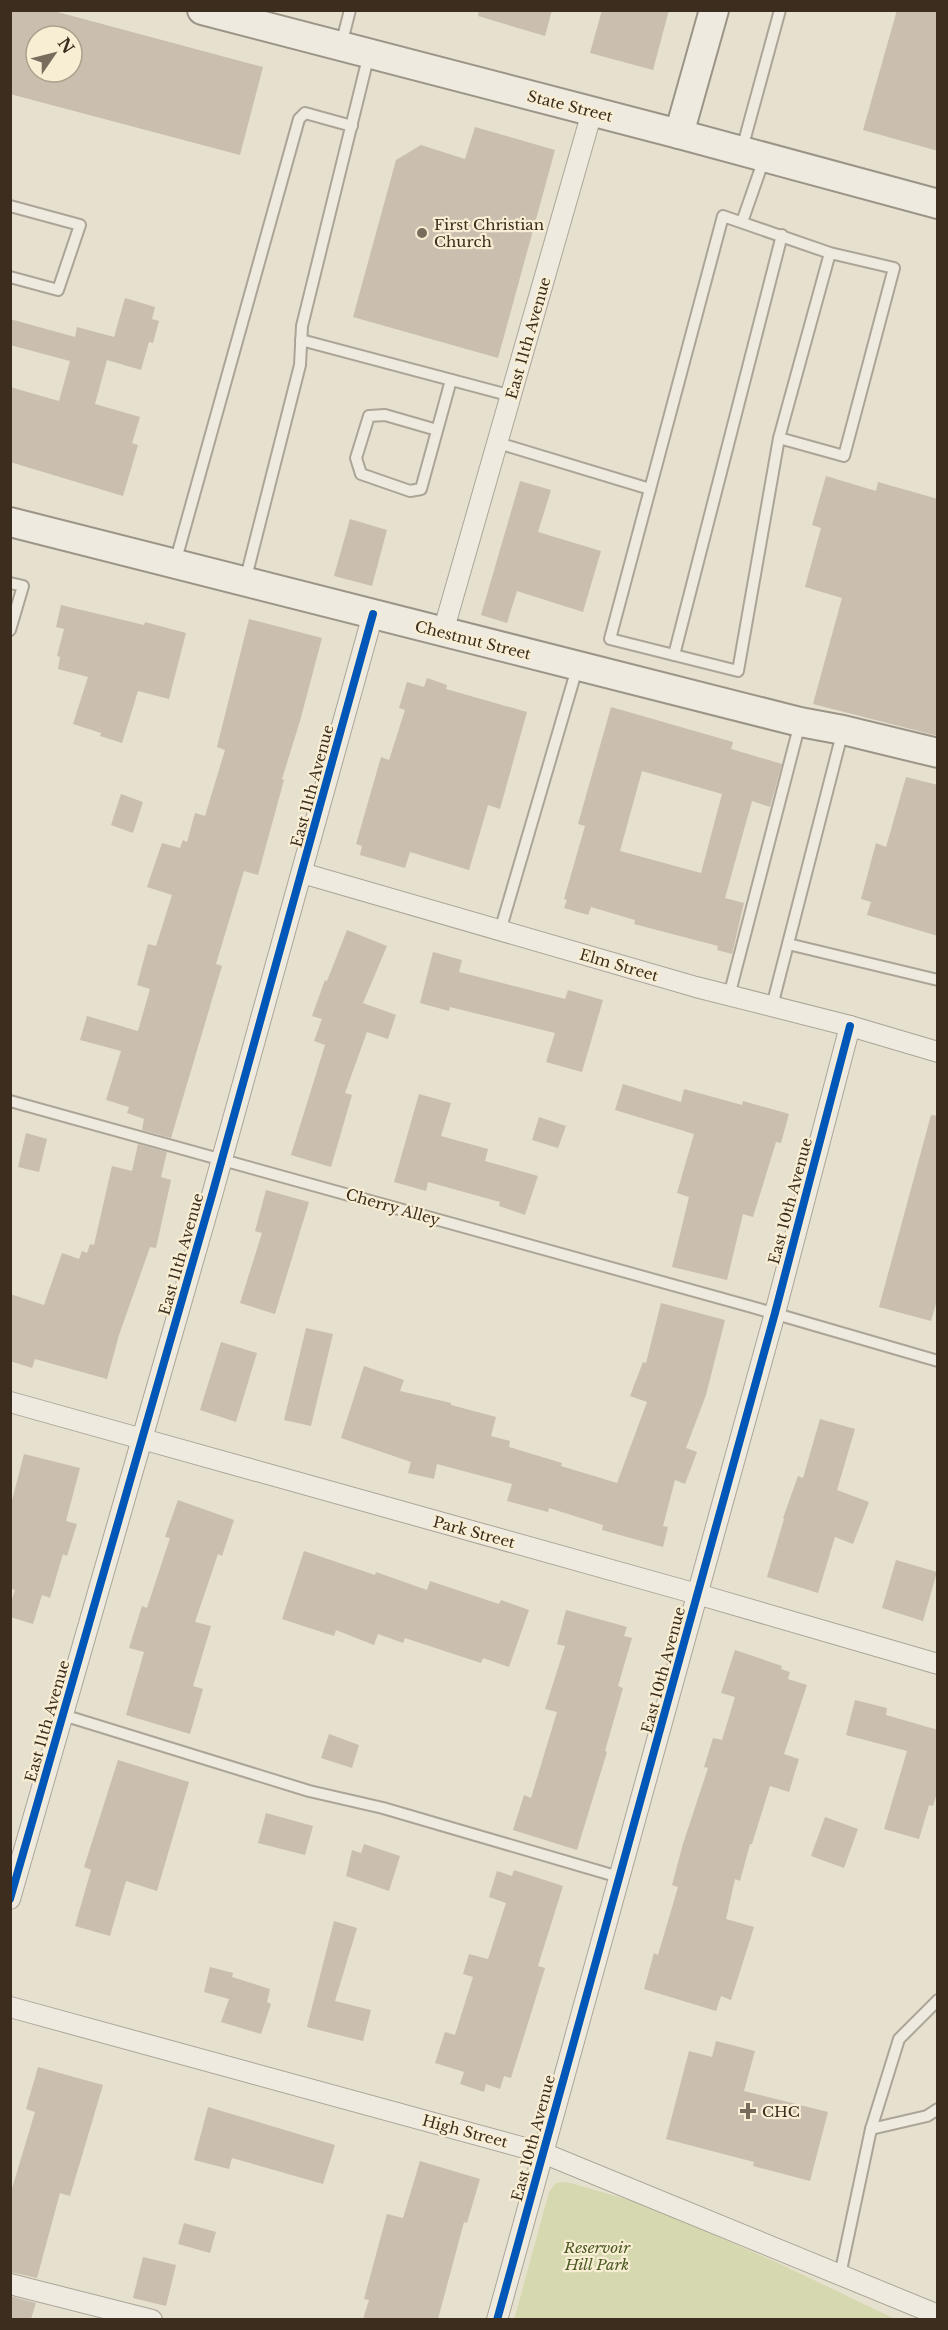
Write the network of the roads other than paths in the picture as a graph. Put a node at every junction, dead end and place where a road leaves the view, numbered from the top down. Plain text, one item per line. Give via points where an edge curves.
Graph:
1 (350, 10) edge
2 (714, 10) edge
3 (780, 10) edge
4 (209, 12) edge
5 (340, 46) junction
6 (369, 54) junction
7 (592, 112) junction
8 (352, 126) junction
9 (679, 134) junction
10 (753, 155) junction
11 (938, 204) edge
12 (10, 206) edge
13 (742, 222) junction
14 (782, 235) junction
15 (830, 253) junction
16 (10, 277) edge
17 (301, 340) junction
18 (451, 380) junction
19 (512, 396) junction
20 (437, 430) junction
21 (779, 438) junction
22 (498, 443) junction
23 (650, 489) junction
24 (10, 522) edge
25 (175, 563) junction
26 (245, 582) junction
27 (10, 583) edge
28 (373, 614) junction
29 (10, 630) edge
30 (443, 632) junction
31 (674, 654) junction
32 (578, 665) junction
33 (800, 722) junction
34 (843, 730) junction
35 (938, 753) edge
36 (302, 873) junction
37 (500, 931) junction
38 (788, 944) junction
39 (938, 980) edge
40 (729, 996) junction
41 (772, 1006) junction
42 (850, 1026) junction
43 (938, 1052) edge
44 (10, 1101) edge
45 (221, 1159) junction
46 (775, 1313) junction
47 (938, 1361) edge
48 (10, 1402) edge
49 (142, 1441) junction
50 (698, 1594) junction
51 (938, 1664) edge
52 (63, 1715) junction
53 (619, 1877) junction
54 (10, 1899) edge
55 (938, 2000) edge
56 (10, 2007) edge
57 (938, 2109) edge
58 (871, 2129) junction
59 (543, 2153) junction
60 (840, 2275) junction
61 (10, 2284) edge
62 (938, 2315) edge
63 (152, 2319) edge
64 (497, 2319) edge

1 - 5 lane
2 - 9 street
3 - 10 lane
4 - 5 street, State Street
5 - 6 street, State Street
6 - 7 street, State Street
6 - 8 lane
7 - 9 street, State Street
7 - 19 street, East 11th Avenue
8 - 17 lane
8 - 25 lane via 305,113 299,119
9 - 10 street, State Street
10 - 11 street, State Street
10 - 13 lane
12 - 16 lane via 80,225 58,290
13 - 14 lane
13 - 23 lane via 723,216
14 - 15 lane
14 - 31 lane
15 - 21 lane
15 - 21 lane via 894,268 844,456
17 - 18 lane
17 - 26 lane via 300,365
18 - 19 lane
18 - 20 lane
19 - 22 street, East 11th Avenue
20 - 20 lane via 385,415 369,416 356,458 361,474 410,490 422,489
21 - 31 lane via 738,670
22 - 23 lane
22 - 30 street, East 11th Avenue
23 - 31 lane via 610,639
24 - 25 street, Chestnut Street
25 - 26 street, Chestnut Street
26 - 28 street, Chestnut Street
27 - 29 lane via 23,586
28 - 30 street, Chestnut Street
28 - 36 street, East 11th Avenue
30 - 32 street, Chestnut Street
32 - 33 street, Chestnut Street
32 - 37 lane
33 - 34 street, Chestnut Street
33 - 40 lane
34 - 35 street, Chestnut Street
34 - 38 lane
36 - 37 street, Elm Street
36 - 45 street, East 11th Avenue
37 - 40 street, Elm Street
38 - 39 lane
38 - 41 lane
40 - 41 street, Elm Street
41 - 42 street, Elm Street
42 - 43 street, Elm Street
42 - 46 street, East 10th Avenue
44 - 45 lane, Cherry Alley
45 - 46 lane, Cherry Alley
45 - 49 street, East 11th Avenue
46 - 47 lane, Cherry Alley
46 - 50 street, East 10th Avenue
48 - 49 street, Park Street
49 - 50 street, Park Street
49 - 52 street, East 11th Avenue
50 - 51 street, Park Street
50 - 53 street, East 10th Avenue
52 - 53 lane via 309,1791 383,1808
52 - 54 street, East 11th Avenue
53 - 59 street, East 10th Avenue
55 - 58 lane via 899,2039
56 - 59 street, High Street
57 - 58 lane via 927,2116
58 - 60 lane
59 - 60 street, High Street
59 - 64 street, East 10th Avenue
60 - 62 street, High Street
61 - 63 street

